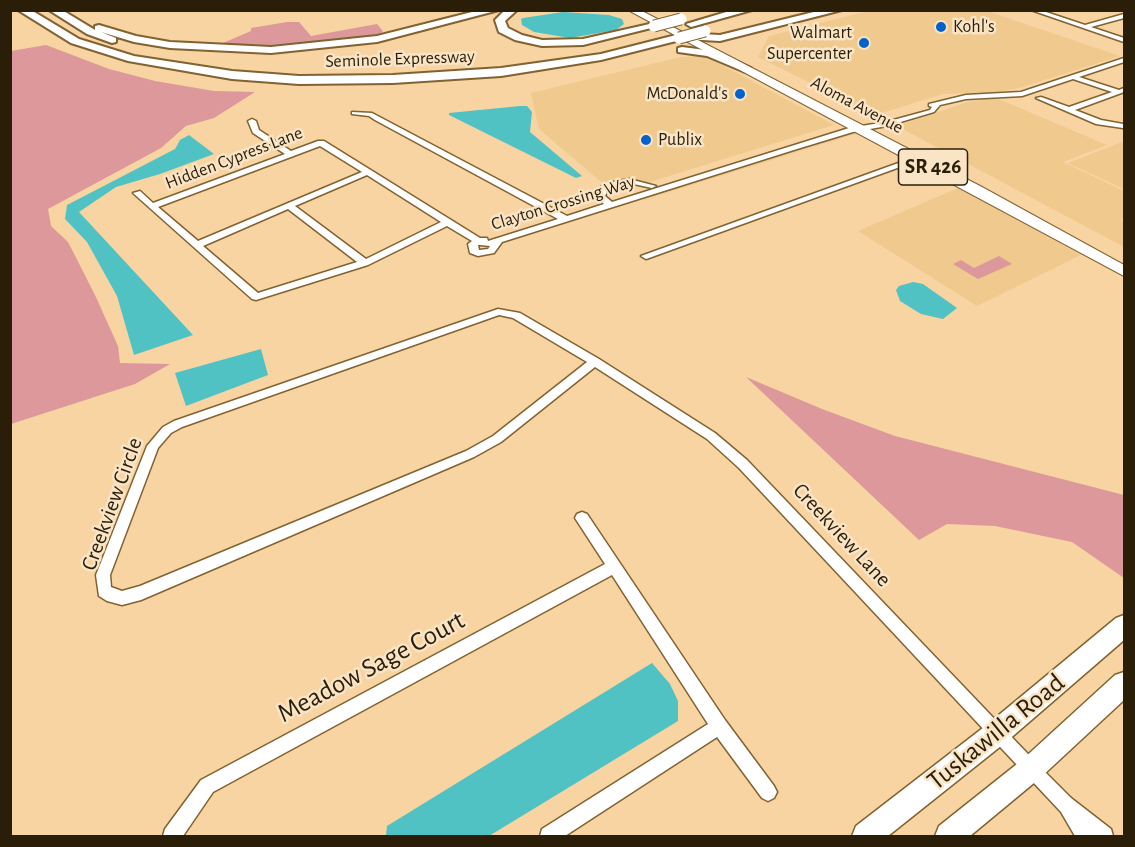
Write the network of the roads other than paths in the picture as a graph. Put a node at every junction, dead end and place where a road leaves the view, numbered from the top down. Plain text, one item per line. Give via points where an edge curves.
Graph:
1 (23, 10) edge
2 (54, 10) edge
3 (59, 10) edge
4 (494, 10) edge
5 (512, 10) edge
6 (632, 10) edge
7 (643, 10) edge
8 (650, 10) edge
9 (717, 10) edge
10 (747, 10) edge
11 (837, 10) edge
12 (1033, 10) edge
13 (767, 15) dead end
14 (1125, 16) edge
15 (664, 17) junction
16 (1084, 27) junction
17 (660, 28) junction
18 (751, 31) junction
19 (693, 33) junction
20 (1125, 40) edge
21 (648, 55) junction
22 (1125, 60) edge
23 (745, 68) junction
24 (762, 68) junction
25 (1082, 75) junction
26 (1073, 77) junction
27 (298, 80) junction
28 (1123, 92) edge
29 (1039, 98) dead end
30 (1068, 110) junction
31 (354, 113) dead end
32 (252, 121) dead end
33 (866, 125) junction
34 (1120, 126) dead end
35 (290, 154) junction
36 (918, 159) junction
37 (368, 172) junction
38 (652, 186) junction
39 (137, 193) dead end
40 (608, 204) junction
41 (153, 206) junction
42 (289, 206) junction
43 (563, 218) junction
44 (448, 222) junction
45 (1044, 226) junction
46 (1088, 236) junction
47 (478, 241) junction
48 (197, 245) junction
49 (646, 256) dead end
50 (1125, 256) edge
51 (365, 262) junction
52 (1125, 271) edge
53 (595, 362) junction
54 (582, 518) dead end
55 (614, 566) junction
56 (1125, 626) edge
57 (1125, 684) edge
58 (719, 726) junction
59 (997, 733) junction
60 (1031, 769) junction
61 (768, 792) dead end
62 (1065, 804) junction
63 (172, 837) edge
64 (549, 837) edge
65 (866, 837) edge
66 (949, 837) edge
67 (1085, 837) edge
68 (1104, 837) edge

1 - 27 highway, Seminole Expressway via 75,41 104,51 214,73
2 - 17 highway, Seminole Expressway via 102,37 152,51 228,63 329,70 453,66 559,54
3 - 4 highway via 116,34 178,46 280,49 411,32
5 - 17 highway via 500,20 502,30 519,39 542,43 583,42
6 - 19 main road, Aloma Avenue / SR 426
7 - 15 highway
8 - 15 main road, Aloma Avenue / SR 426
9 - 19 highway
10 - 19 highway, Seminole Expressway
11 - 18 highway
12 - 16 street
13 - 19 highway, Seminole Expressway
14 - 16 street
15 - 19 main road, Aloma Avenue / SR 426
16 - 20 street
17 - 19 highway, Seminole Expressway
18 - 19 highway
18 - 24 highway via 738,39 737,49
19 - 21 highway
19 - 23 main road, Aloma Avenue / SR 426
19 - 24 main road, Aloma Avenue / SR 426
19 - 27 highway, Seminole Expressway via 601,57 501,72
21 - 23 highway via 700,51
21 - 27 highway via 550,77 488,84 423,86
22 - 25 street
23 - 33 main road, Aloma Avenue / SR 426
24 - 33 main road, Aloma Avenue / SR 426
25 - 26 street
25 - 28 street
26 - 28 street
26 - 33 street via 1022,94 966,97 937,105 932,111
28 - 30 street
29 - 30 street
30 - 34 street
31 - 43 street via 378,118
32 - 35 street via 256,131
33 - 36 main road, Aloma Avenue / SR 426
33 - 38 street, Clayton Crossing Way
33 - 40 street, Clayton Crossing Way
33 - 46 main road, Aloma Avenue / SR 426
35 - 37 street, Hidden Cypress Lane via 321,143
35 - 41 street, Hidden Cypress Lane
36 - 45 main road, Aloma Avenue / SR 426
36 - 49 street
37 - 42 street
37 - 44 street, Hidden Cypress Lane
38 - 40 street, Clayton Crossing Way
38 - 40 street via 638,182 606,186 602,197
39 - 41 street
40 - 43 street, Clayton Crossing Way
41 - 48 street
42 - 48 street
42 - 51 street
43 - 47 street, Clayton Crossing Way
43 - 47 street, Clayton Crossing Way via 499,242 491,251 478,253 472,247
44 - 47 street, Hidden Cypress Lane
44 - 51 street
45 - 46 main road
45 - 52 main road, Aloma Avenue / SR 426
46 - 50 main road, Aloma Avenue / SR 426
48 - 51 street via 256,297
53 - 53 street, Creekview Circle via 516,315 498,312 178,424 153,446 103,575 104,591 122,598 141,593 470,454 497,439
53 - 59 street, Creekview Lane via 690,422 737,458
54 - 55 street
55 - 58 street
55 - 63 street, Meadow Sage Court via 207,786
56 - 59 main road, Tuskawilla Road
57 - 60 main road, Tuskawilla Road
58 - 61 street
58 - 64 street
59 - 60 street, Creekview Lane
59 - 65 main road, Tuskawilla Road
60 - 62 street, Creekview Lane
60 - 66 main road, Tuskawilla Road
62 - 67 street
62 - 68 street

